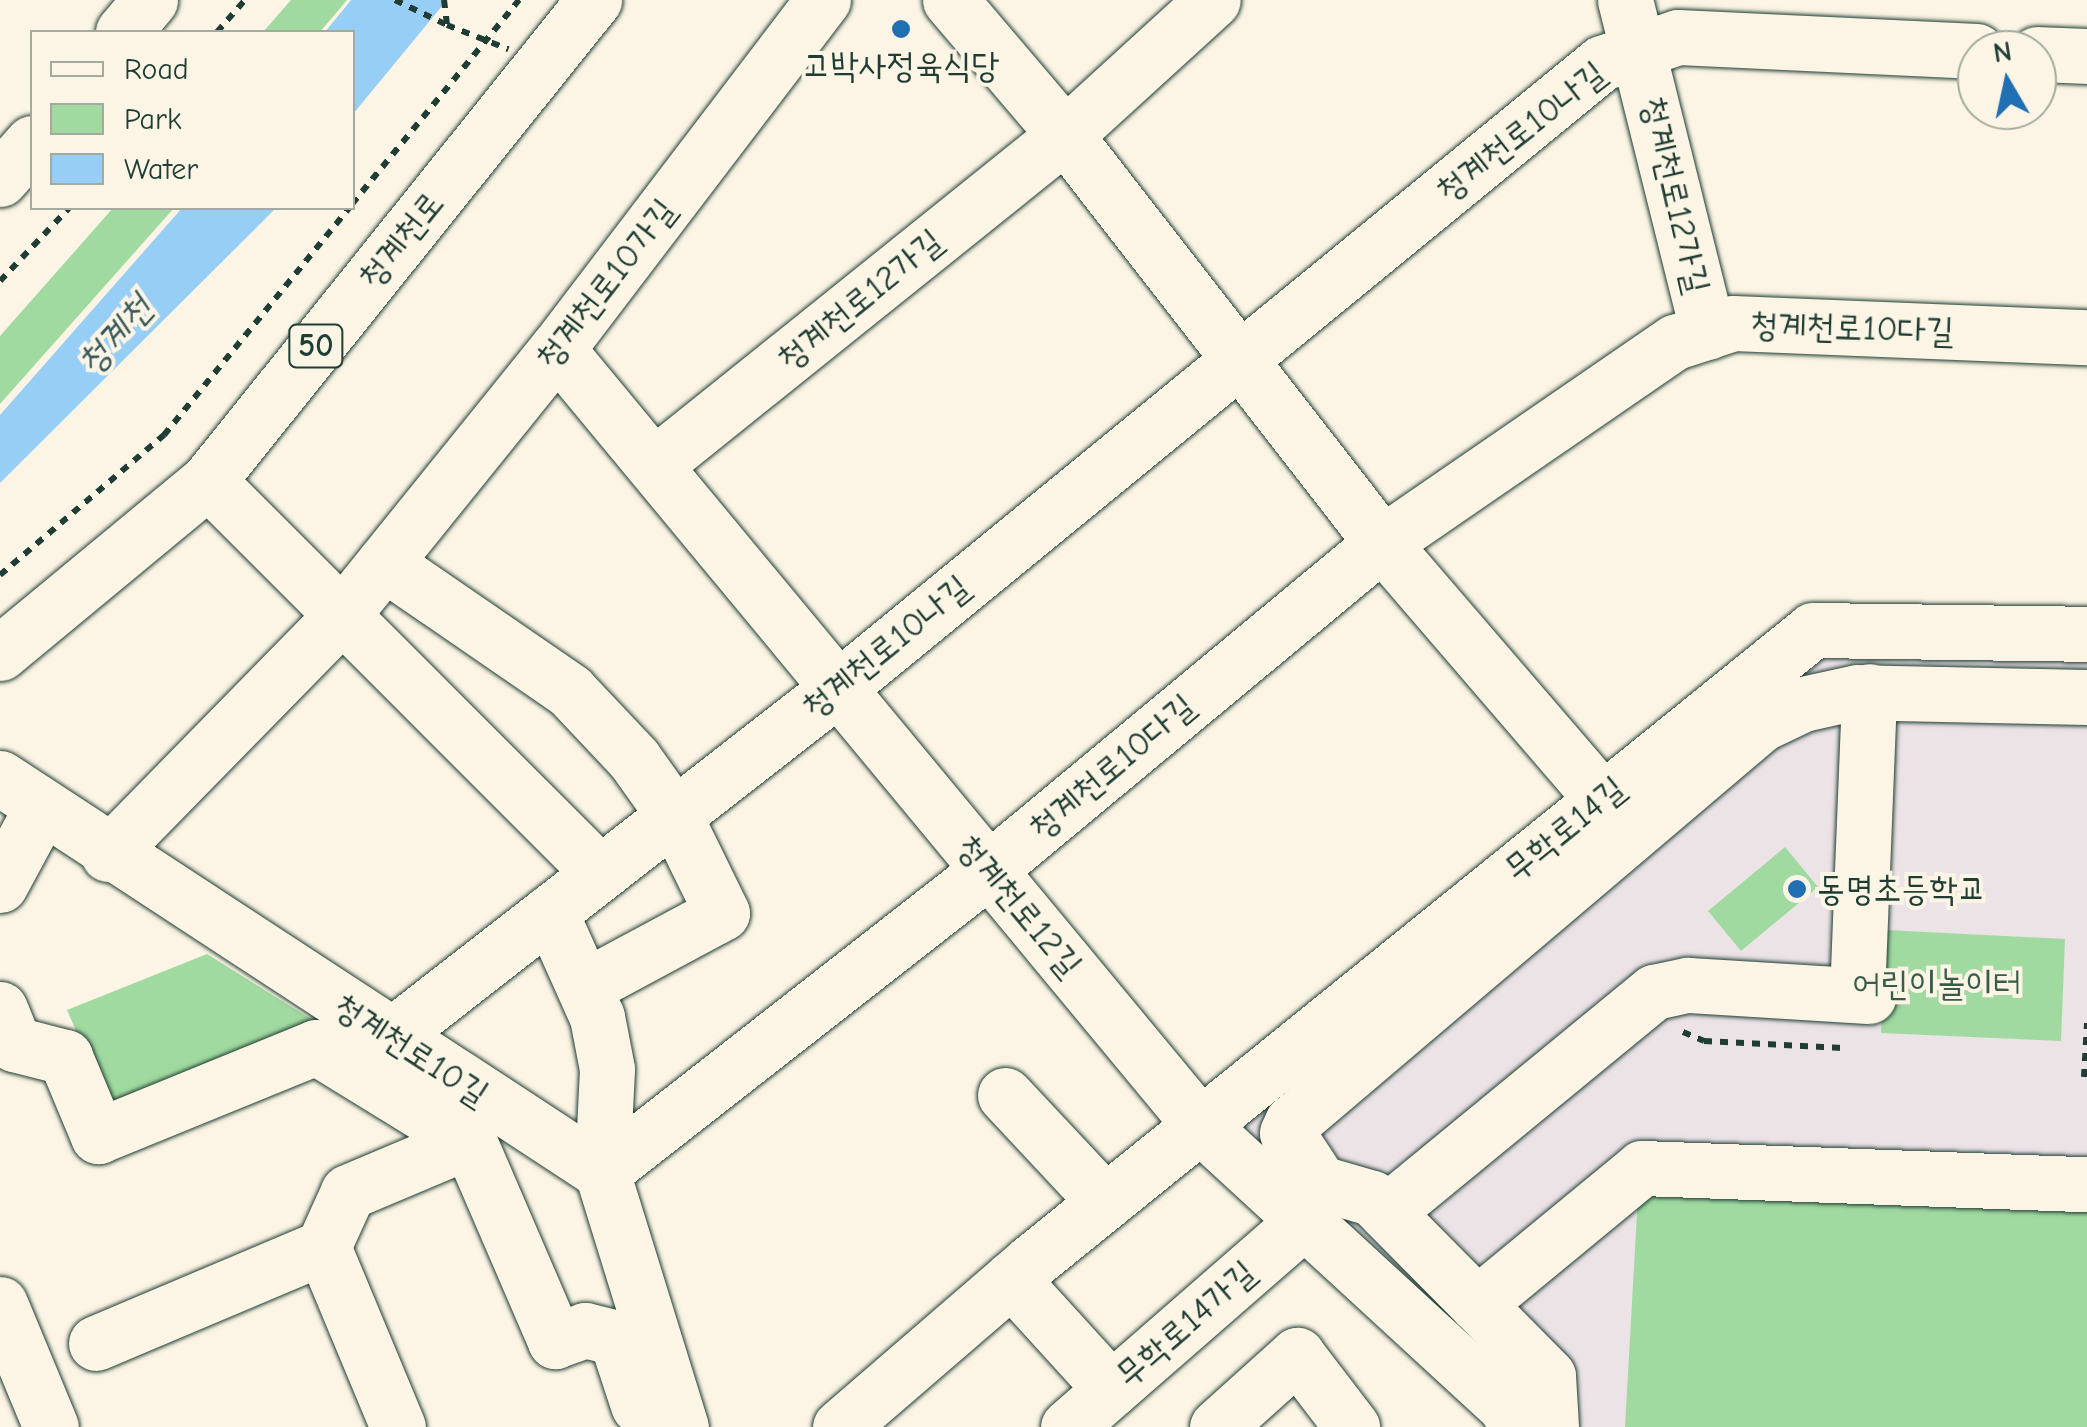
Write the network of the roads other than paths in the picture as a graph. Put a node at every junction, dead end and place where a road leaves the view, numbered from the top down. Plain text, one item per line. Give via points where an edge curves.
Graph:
1 (150, 0) edge
2 (594, 0) edge
3 (823, 0) edge
4 (950, 0) edge
5 (1213, 0) edge
6 (1633, 25) edge
7 (125, 30) edge
8 (1957, 50) edge
9 (2057, 55) edge
10 (2087, 56) edge
11 (1065, 135) junction
12 (30, 145) edge
13 (0, 179) edge
14 (1708, 332) junction
15 (2087, 337) edge
16 (558, 349) junction
17 (1236, 362) junction
18 (654, 465) junction
19 (208, 481) junction
20 (1382, 543) junction
21 (384, 563) junction
22 (342, 615) junction
23 (2087, 634) edge
24 (0, 653) edge
25 (838, 688) junction
26 (1869, 692) junction
27 (2087, 696) edge
28 (21, 793) edge
29 (1602, 799) junction
30 (674, 815) junction
31 (108, 854) junction
32 (988, 870) junction
33 (600, 872) junction
34 (0, 885) edge
35 (550, 912) junction
36 (586, 986) junction
37 (390, 1036) junction
38 (5, 1037) edge
39 (1005, 1095) dead end
40 (1200, 1125) junction
41 (470, 1141) junction
42 (602, 1172) junction
43 (2087, 1184) edge
44 (1105, 1202) junction
45 (1386, 1212) junction
46 (1304, 1220) junction
47 (323, 1247) junction
48 (1011, 1279) junction
49 (0, 1304) edge
50 (1477, 1304) junction
51 (96, 1343) dead end
52 (1111, 1389) junction
53 (382, 1422) edge
54 (842, 1426) edge
55 (51, 1427) edge
56 (644, 1427) edge
57 (681, 1427) edge
58 (1068, 1427) edge
59 (1217, 1427) edge
60 (1352, 1427) edge
61 (1518, 1427) edge
62 (1551, 1427) edge

1 - 7 street
2 - 19 street, 청계천로 / 50
3 - 16 street, 청계천로10가길
4 - 11 street
5 - 11 street, 청계천로12가길
6 - 8 street, 청계천로10나길 via 1678,37
6 - 14 street, 청계천로12가길
6 - 17 street, 청계천로10나길 via 1602,63
9 - 10 street
11 - 17 street
11 - 18 street, 청계천로12가길
12 - 13 street
14 - 15 street, 청계천로10다길 via 1734,324
14 - 20 street, 청계천로10다길 via 1675,342
16 - 18 street, 청계천로12길
16 - 21 street, 청계천로10가길
17 - 20 street
17 - 25 street, 청계천로10나길
18 - 25 street, 청계천로12길
19 - 22 street
19 - 24 street, 청계천로 / 50
20 - 29 street
20 - 32 street, 청계천로10다길
21 - 22 street, 청계천로10가길
21 - 30 street via 570,692 634,759
22 - 31 street, 청계천로10가길
22 - 33 street
23 - 29 street, 무학로14길 via 1814,630
25 - 30 street, 청계천로10나길
25 - 32 street, 청계천로12길
26 - 27 street
26 - 45 street via 1863,995 1688,986 1654,992
26 - 45 street via 1804,704 1740,739 1292,1122 1292,1146 1320,1182 1364,1192
28 - 31 street, 청계천로10길
28 - 34 street
29 - 40 street, 무학로14길
30 - 33 street, 청계천로10나길
30 - 36 street via 722,913
31 - 37 street, 청계천로10길
32 - 40 street, 청계천로12길
32 - 42 street, 청계천로10다길
33 - 35 street, 청계천로10나길
35 - 36 street
35 - 37 street, 청계천로10나길
36 - 42 street via 607,1069
37 - 42 street, 청계천로10길
38 - 41 street via 65,1058 98,1136 316,1047
39 - 44 street
40 - 44 street, 무학로14길
40 - 46 street, 청계천로12길
41 - 47 street via 348,1192
41 - 56 street via 555,1340 585,1330 616,1338
42 - 57 street
43 - 50 street via 1642,1168
44 - 48 street, 무학로14길
45 - 50 street
46 - 52 street, 무학로14가길
46 - 61 street, 청계천로12길 via 1505,1404
47 - 51 street
47 - 53 street
48 - 52 street
48 - 54 street, 무학로14길
49 - 55 street
50 - 62 street via 1548,1376
52 - 58 street, 무학로14가길
59 - 60 street via 1296,1355

